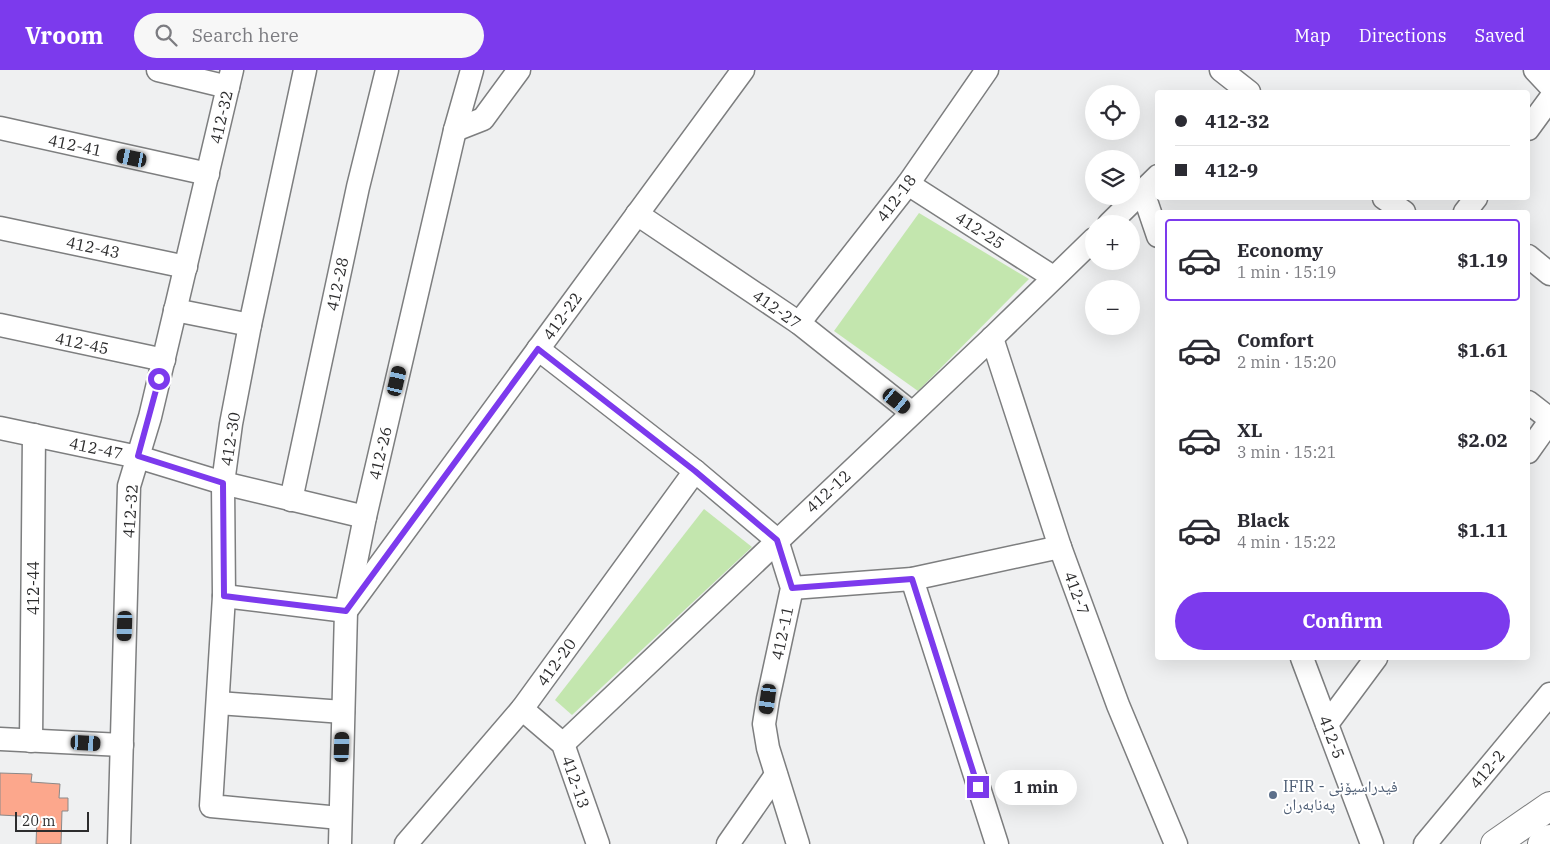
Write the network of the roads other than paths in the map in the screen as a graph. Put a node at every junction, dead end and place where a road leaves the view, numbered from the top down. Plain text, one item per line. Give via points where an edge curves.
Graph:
1 (158, 70) edge
2 (305, 70) edge
3 (387, 70) edge
4 (472, 70) edge
5 (519, 70) edge
6 (743, 70) edge
7 (987, 70) edge
8 (1221, 70) edge
9 (1534, 70) edge
10 (230, 78) edge
11 (1550, 86) edge
12 (1241, 90) edge
13 (1550, 99) edge
14 (1530, 126) edge
15 (0, 128) edge
16 (456, 130) junction
17 (208, 174) junction
18 (908, 184) junction
19 (1150, 184) edge
20 (1387, 200) edge
21 (1401, 210) edge
22 (637, 214) junction
23 (1119, 215) edge
24 (1155, 216) edge
25 (0, 228) edge
26 (1085, 247) edge
27 (1530, 258) edge
28 (186, 267) junction
29 (1550, 274) edge
30 (1053, 277) junction
31 (175, 310) junction
32 (799, 322) junction
33 (250, 325) junction
34 (0, 326) edge
35 (992, 338) junction
36 (538, 349) junction
37 (164, 360) junction
38 (1530, 404) edge
39 (911, 412) junction
40 (1550, 420) edge
41 (0, 428) edge
42 (34, 435) junction
43 (1530, 449) edge
44 (138, 456) junction
45 (695, 471) junction
46 (223, 483) junction
47 (291, 500) junction
48 (365, 516) junction
49 (777, 540) junction
50 (1060, 547) junction
51 (912, 579) junction
52 (792, 588) junction
53 (224, 596) junction
54 (346, 611) junction
55 (1303, 660) edge
56 (1375, 660) edge
57 (1550, 694) edge
58 (218, 704) junction
59 (522, 709) junction
60 (343, 712) junction
61 (1327, 724) junction
62 (0, 739) edge
63 (31, 741) junction
64 (563, 744) junction
65 (122, 745) junction
66 (776, 775) junction
67 (1550, 806) edge
68 (340, 818) junction
69 (1550, 838) edge
70 (119, 844) edge
71 (340, 844) edge
72 (406, 844) edge
73 (598, 844) edge
74 (728, 844) edge
75 (798, 844) edge
76 (997, 844) edge
77 (1176, 844) edge
78 (1372, 844) edge
79 (1425, 844) edge
80 (1495, 844) edge
81 (1542, 844) edge

1 - 10 street
2 - 33 street, 412-30
3 - 47 street, 412-28 via 358,187
4 - 16 street, 412-26
5 - 16 street via 483,119
6 - 22 street, 412-22
7 - 18 street, 412-18
8 - 12 street
9 - 11 street
10 - 17 street, 412-32
13 - 14 street
15 - 17 street, 412-41
16 - 48 street, 412-26
17 - 28 street, 412-32
18 - 30 street, 412-25
18 - 32 street, 412-18
19 - 23 street
19 - 24 street
20 - 21 street
22 - 32 street, 412-27
22 - 36 street, 412-22
25 - 28 street, 412-43
26 - 30 street, 412-12
27 - 29 street
28 - 31 street, 412-32
30 - 35 street, 412-12
31 - 33 street
31 - 37 street, 412-32
32 - 39 street, 412-27
33 - 46 street, 412-30
34 - 37 street, 412-45
35 - 39 street, 412-12
35 - 50 street, 412-7
36 - 45 street
36 - 54 street, 412-22
37 - 44 street, 412-32
38 - 40 street
39 - 49 street, 412-12
40 - 43 street
41 - 42 street, 412-47
42 - 44 street, 412-47
42 - 63 street, 412-44
44 - 46 street, 412-47
44 - 65 street, 412-32 via 129,486
45 - 49 street
45 - 59 street, 412-20
46 - 47 street, 412-47
46 - 53 street, 412-30
47 - 48 street, 412-47
48 - 54 street, 412-26
49 - 52 street, 412-11
49 - 64 street, 412-12
50 - 51 street
50 - 77 street, 412-7 via 1118,705
51 - 52 street
51 - 76 street
52 - 66 street, 412-11 via 764,724
53 - 54 street
53 - 58 street, 412-30
54 - 60 street, 412-26
55 - 61 street, 412-5
56 - 61 street
57 - 79 street, 412-2
58 - 60 street
58 - 68 street, 412-30 via 211,806
59 - 64 street, 412-13
59 - 72 street, 412-20
60 - 68 street, 412-26
61 - 78 street, 412-5
62 - 63 street
63 - 65 street
64 - 73 street, 412-13
65 - 70 street, 412-32
66 - 74 street
66 - 75 street, 412-11
67 - 80 main road
68 - 71 street, 412-26
69 - 81 main road

